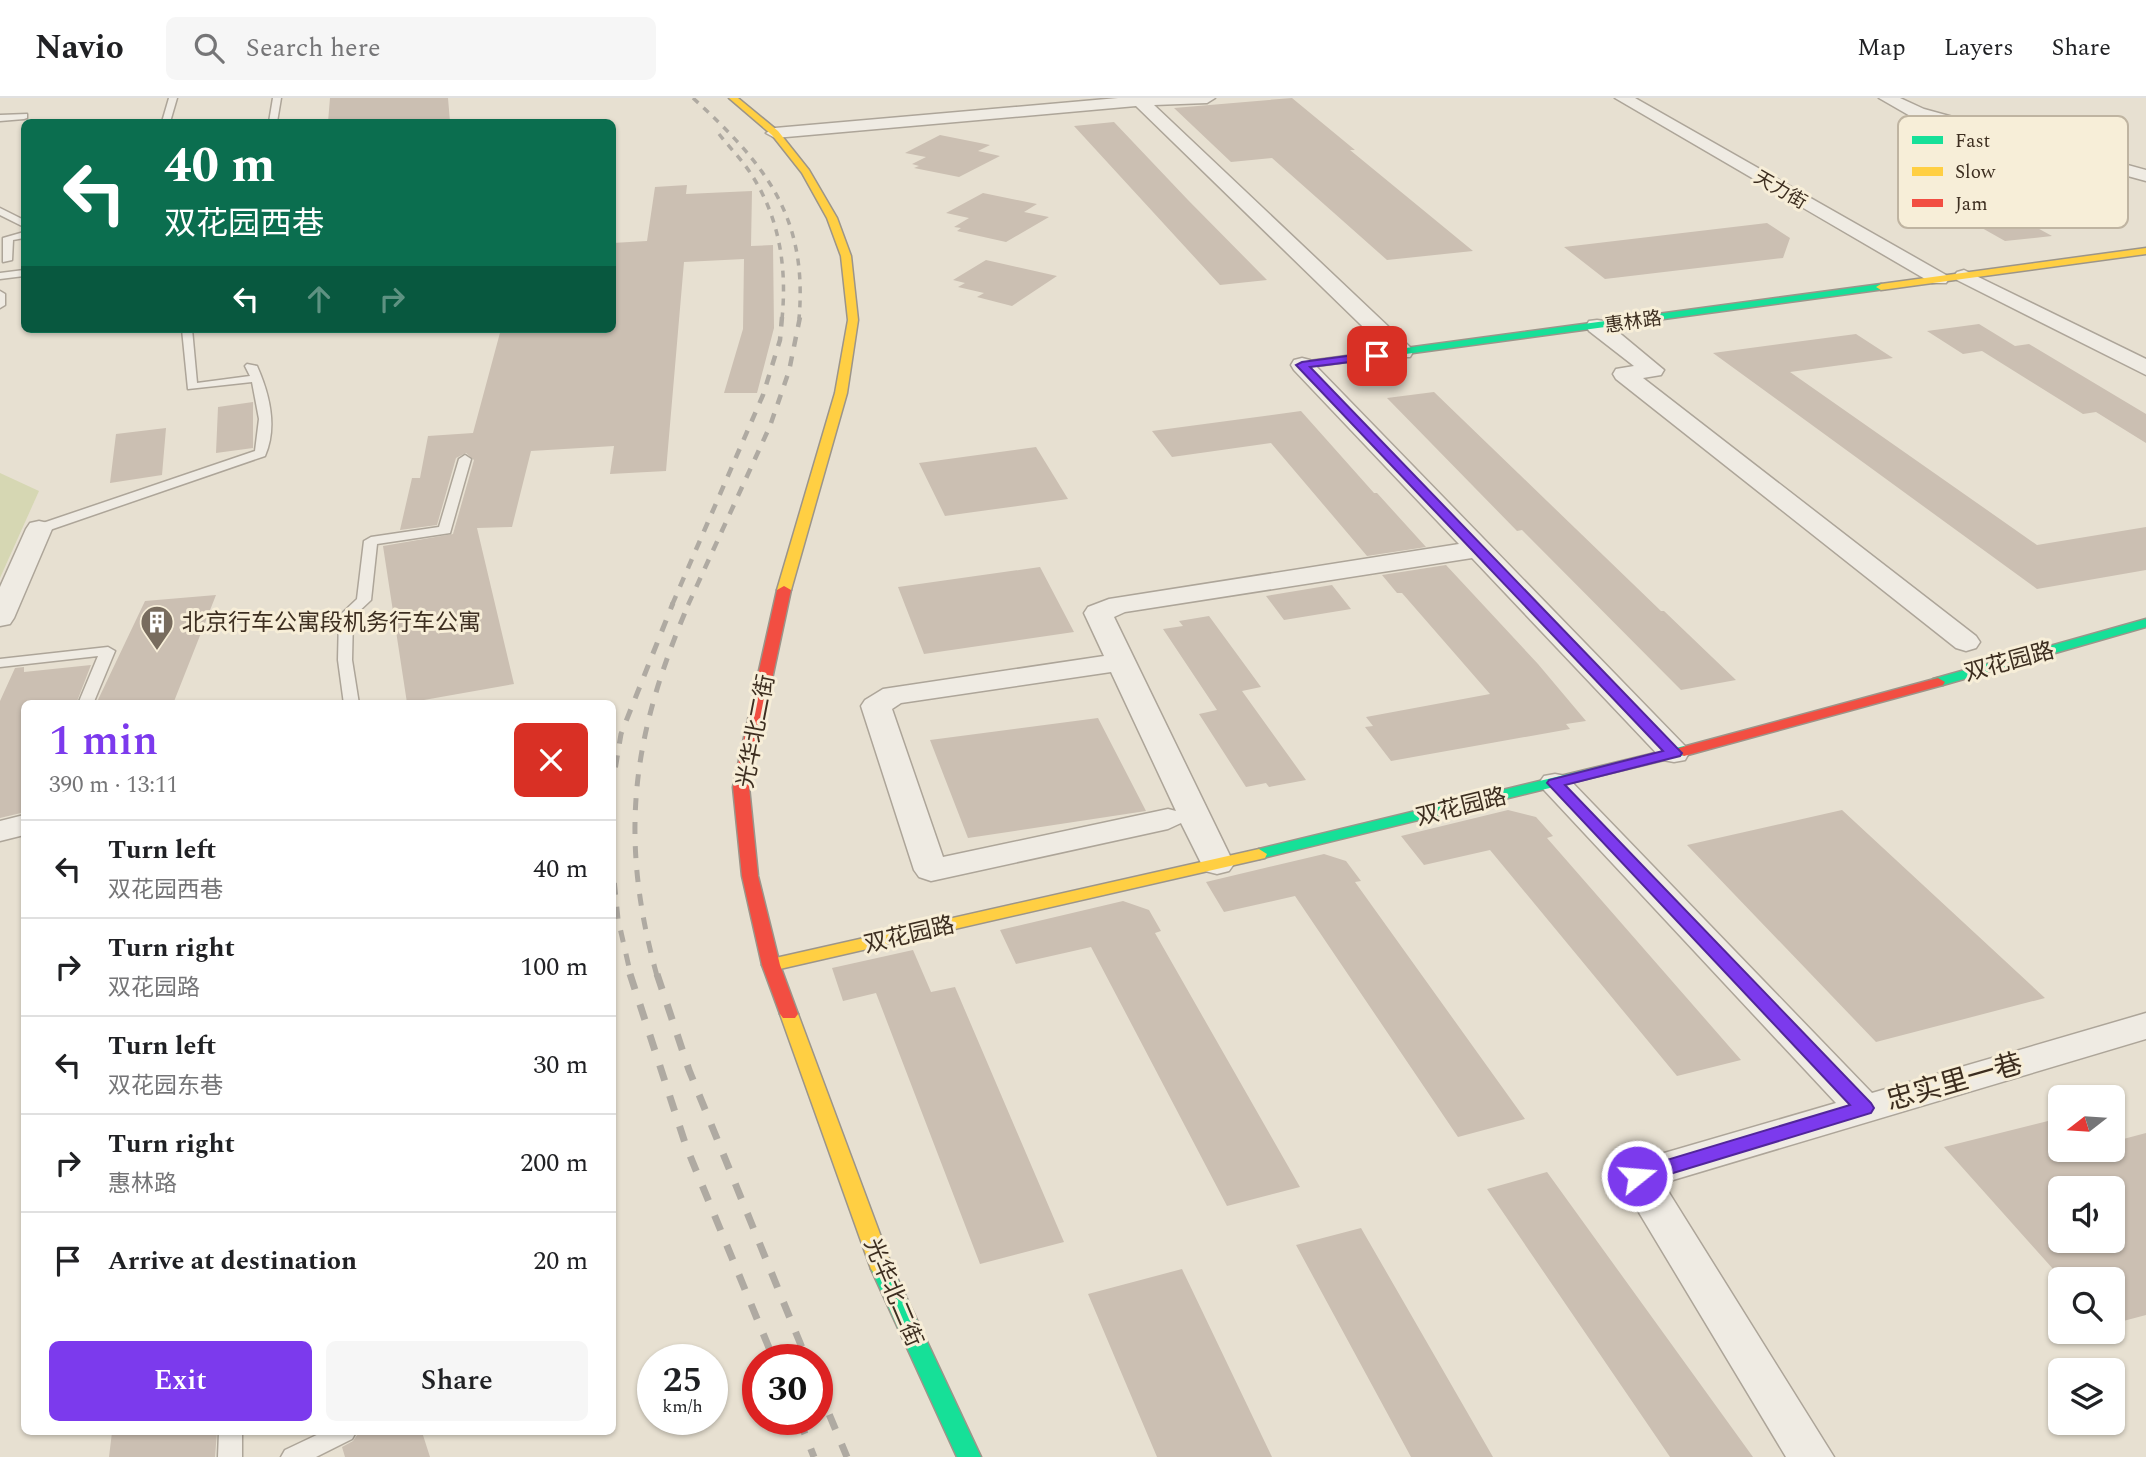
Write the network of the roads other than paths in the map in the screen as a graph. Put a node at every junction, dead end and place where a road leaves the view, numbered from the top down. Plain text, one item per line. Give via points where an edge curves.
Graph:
1 (173, 98) edge
2 (277, 98) edge
3 (733, 98) edge
4 (1207, 98) edge
5 (1623, 98) edge
6 (1887, 98) edge
7 (1138, 99) edge
8 (24, 116) dead end
9 (1929, 116) edge
10 (0, 118) edge
11 (167, 119) edge
12 (274, 119) edge
13 (775, 133) junction
14 (2128, 171) edge
15 (2146, 176) edge
16 (0, 211) edge
17 (21, 222) edge
18 (21, 236) edge
19 (2146, 251) edge
20 (7, 260) dead end
21 (21, 274) edge
22 (0, 276) edge
23 (1964, 276) junction
24 (1939, 279) junction
25 (0, 294) edge
26 (0, 305) edge
27 (1597, 326) junction
28 (187, 333) edge
29 (1402, 352) junction
30 (1302, 365) joint
31 (2146, 368) edge
32 (465, 459) dead end
33 (39, 529) joint
34 (1479, 549) junction
35 (0, 618) edge
36 (2146, 624) edge
37 (1966, 642) dead end
38 (1121, 662) junction
39 (0, 663) edge
40 (87, 700) edge
41 (351, 700) edge
42 (1674, 753) junction
43 (1555, 783) junction
44 (1168, 819) dead end
45 (21, 826) edge
46 (0, 831) edge
47 (1217, 864) junction
48 (771, 965) junction
49 (2146, 1026) edge
50 (1864, 1108) junction
51 (231, 1435) edge
52 (338, 1435) edge
53 (230, 1457) edge
54 (293, 1457) edge
55 (969, 1457) edge
56 (1811, 1457) edge

1 - 11 lane
2 - 12 lane
3 - 13 street, 光华北二街
4 - 7 street
5 - 24 street, 天力街
6 - 9 street
7 - 13 street
7 - 29 street
8 - 10 lane
13 - 48 street, 光华北二街 via 806,172 832,218 846,256 853,320 841,393 783,592 741,787 750,876
14 - 15 street
16 - 17 lane
18 - 20 lane via 8,238
19 - 23 street, 惠林路
21 - 22 lane
23 - 24 street, 惠林路
23 - 31 street
24 - 27 street, 惠林路
25 - 26 lane
27 - 29 street, 惠林路
27 - 37 street via 1653,370 1624,374
28 - 33 lane via 192,387 254,372 265,396 261,453
29 - 30 street, 惠林路
30 - 34 street
32 - 41 lane via 445,530 371,541 364,600 346,616 345,660
33 - 35 street
34 - 38 street via 1119,605 1098,613
34 - 42 street
36 - 42 street, 双花园路
38 - 44 street via 893,695 876,706 931,870
38 - 47 street
39 - 40 lane via 107,651
42 - 43 street, 双花园路
43 - 47 street, 双花园路
43 - 50 street
45 - 46 street
47 - 48 street, 双花园路
48 - 55 street, 光华北二街 via 888,1287
49 - 50 street, 忠实里一巷
50 - 56 street, 忠实里一巷 via 1637,1176
51 - 53 lane
52 - 54 lane

